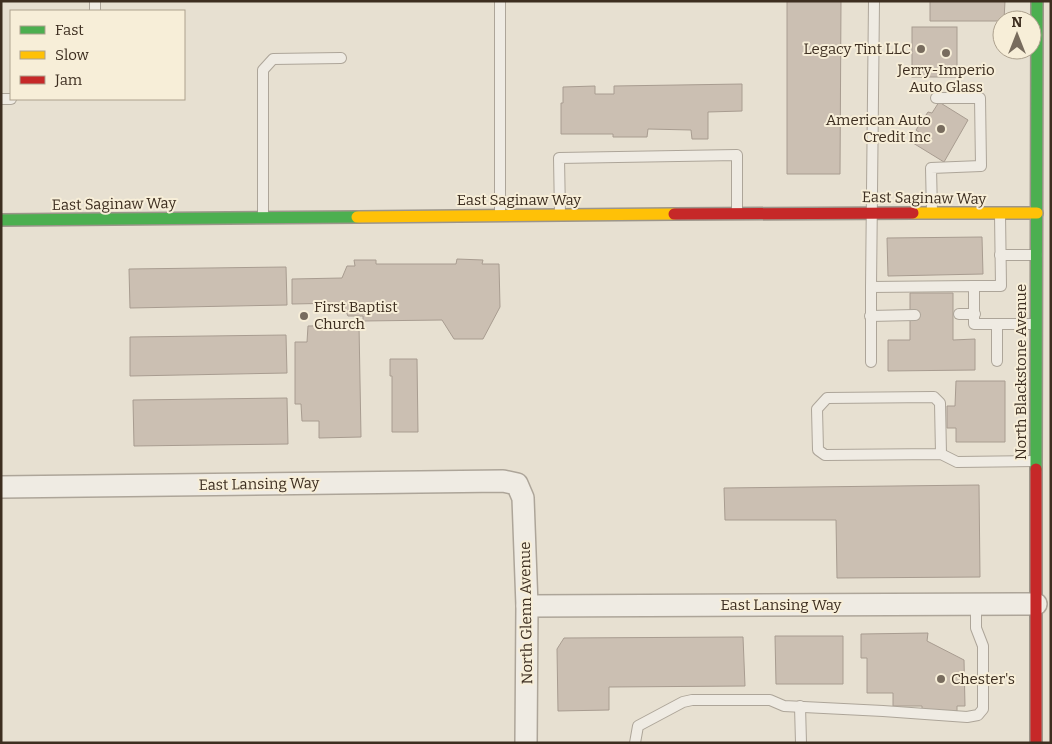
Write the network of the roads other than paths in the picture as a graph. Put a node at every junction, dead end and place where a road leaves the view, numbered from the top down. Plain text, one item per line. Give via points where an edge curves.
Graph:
1 (500, 1) edge
2 (874, 1) edge
3 (1037, 1) edge
4 (341, 58) dead end
5 (1037, 65) junction
6 (1049, 92) dead end
7 (936, 98) dead end
8 (871, 212) junction
9 (737, 213) junction
10 (932, 213) junction
11 (560, 214) junction
12 (1000, 214) junction
13 (1043, 214) junction
14 (500, 215) junction
15 (263, 217) junction
16 (1, 220) edge
17 (1000, 255) junction
18 (1037, 255) junction
19 (974, 286) junction
20 (870, 287) junction
21 (959, 314) dead end
22 (974, 314) junction
23 (915, 315) dead end
24 (870, 316) junction
25 (997, 324) junction
26 (1036, 324) junction
27 (997, 361) dead end
28 (870, 362) dead end
29 (941, 454) junction
30 (1036, 461) junction
31 (517, 484) joint
32 (1, 487) edge
33 (976, 604) junction
34 (1036, 604) junction
35 (527, 606) junction
36 (800, 706) junction
37 (526, 743) edge
38 (635, 743) edge
39 (801, 743) edge
40 (1036, 743) edge

1 - 14 lane
2 - 8 lane
3 - 5 street, North Blackstone Avenue
4 - 15 lane via 273,59 263,70
5 - 6 street
5 - 13 street, North Blackstone Avenue
7 - 10 lane via 980,98 981,166 931,168
8 - 9 street, East Saginaw Way
8 - 10 street, East Saginaw Way
8 - 20 lane
9 - 11 street, East Saginaw Way
9 - 11 lane via 737,155 559,158
10 - 12 street, East Saginaw Way
11 - 14 street, East Saginaw Way
12 - 13 street, East Saginaw Way
12 - 17 lane
13 - 18 street, North Blackstone Avenue
14 - 15 street, East Saginaw Way
15 - 16 street, East Saginaw Way
17 - 18 lane
17 - 19 lane via 1001,286
18 - 26 street, North Blackstone Avenue
19 - 20 lane
19 - 22 lane
20 - 24 lane
21 - 22 lane
22 - 25 lane via 974,324
23 - 24 lane
24 - 28 lane
25 - 26 lane
25 - 27 lane
26 - 30 street, North Blackstone Avenue
29 - 29 lane via 940,403 934,397 827,398 818,409 818,450 826,455
29 - 30 lane via 957,462
30 - 34 street, North Blackstone Avenue
31 - 32 street, East Lansing Way via 503,481
31 - 35 street, North Glenn Avenue via 523,498
33 - 34 street, East Lansing Way
33 - 35 street, East Lansing Way
33 - 36 lane via 976,628 984,646 983,710 978,715 967,717
34 - 40 street, North Blackstone Avenue
35 - 37 street, North Glenn Avenue
36 - 38 lane via 784,706 770,700 683,702 638,726
36 - 39 lane

